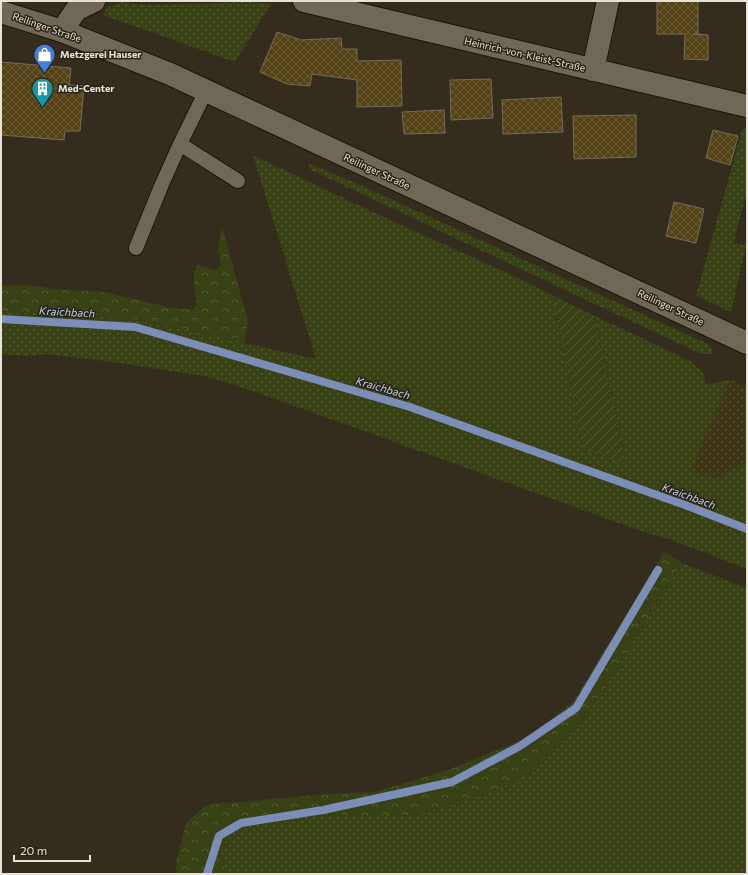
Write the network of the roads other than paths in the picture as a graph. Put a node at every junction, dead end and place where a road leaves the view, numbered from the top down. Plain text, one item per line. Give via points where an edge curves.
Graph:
1 (94, 1) edge
2 (304, 1) edge
3 (608, 1) edge
4 (1, 12) edge
5 (62, 31) junction
6 (593, 70) junction
7 (206, 92) junction
8 (747, 106) edge
9 (180, 144) junction
10 (238, 181) dead end
11 (136, 248) dead end
12 (747, 343) edge

1 - 5 main road via 76,10
2 - 6 main road, Heinrich-von-Kleist-Straße
3 - 6 main road
4 - 5 main road, Reilinger Straße
5 - 7 main road, Reilinger Straße
6 - 8 main road, Heinrich-von-Kleist-Straße
7 - 9 lane
7 - 12 main road, Reilinger Straße
9 - 10 lane
9 - 11 lane

